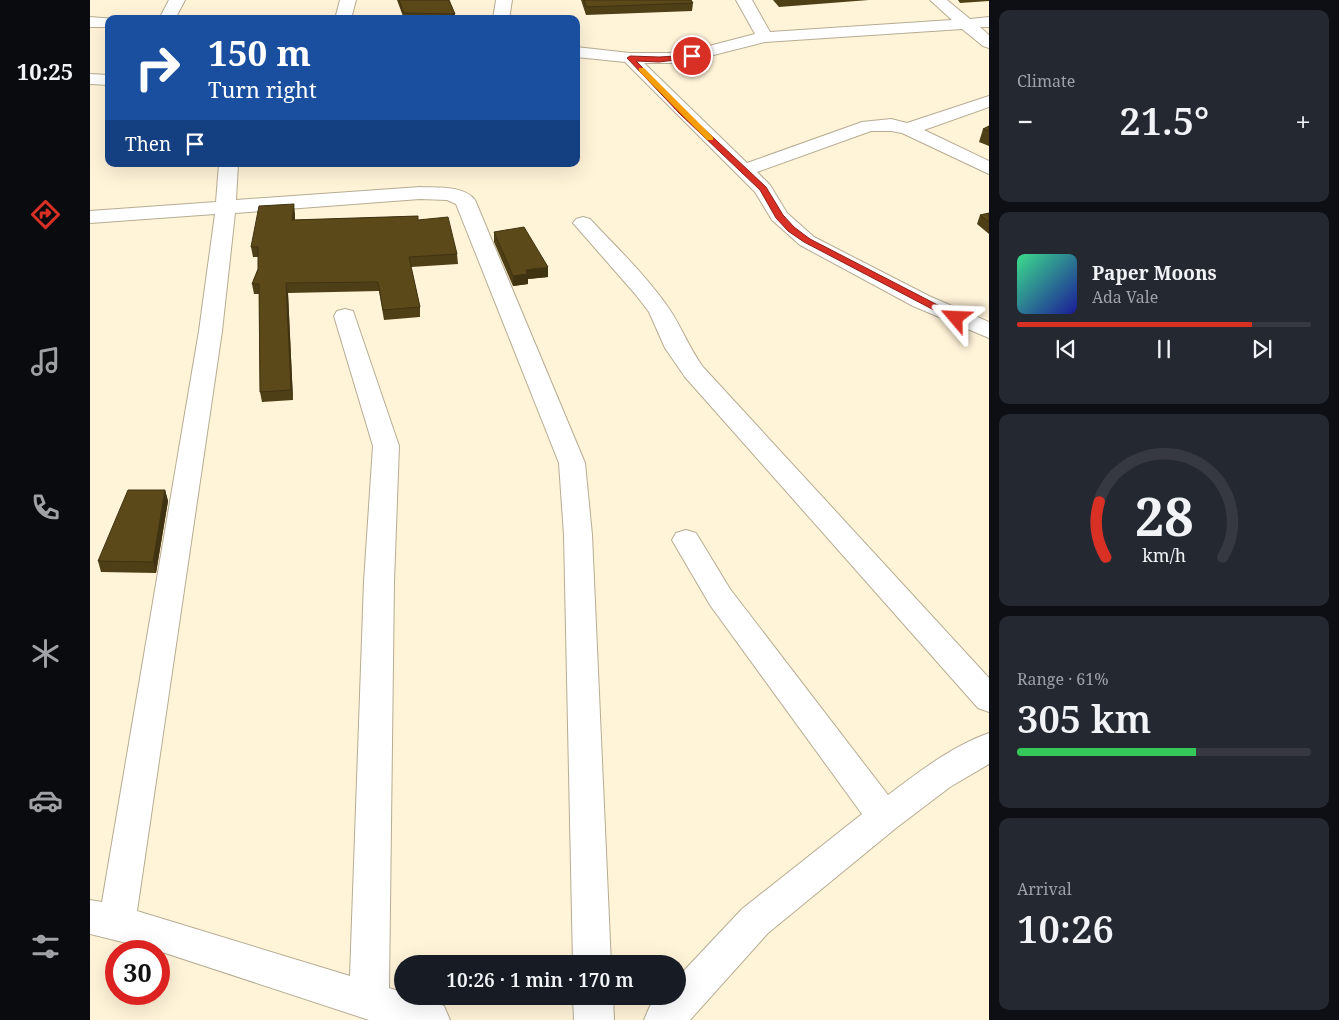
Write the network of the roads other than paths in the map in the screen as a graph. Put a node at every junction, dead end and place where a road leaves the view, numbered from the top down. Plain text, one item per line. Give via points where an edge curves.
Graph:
1 (176, 0) edge
2 (348, 0) edge
3 (504, 0) edge
4 (744, 0) edge
5 (938, 0) edge
6 (169, 15) edge
7 (344, 15) edge
8 (502, 15) edge
9 (90, 22) edge
10 (105, 22) edge
11 (989, 22) edge
12 (964, 23) junction
13 (765, 37) junction
14 (989, 43) edge
15 (580, 52) edge
16 (600, 55) junction
17 (630, 58) junction
18 (582, 69) dead end
19 (90, 80) edge
20 (105, 80) edge
21 (989, 101) edge
22 (908, 129) junction
23 (228, 167) edge
24 (989, 168) edge
25 (744, 170) junction
26 (227, 206) junction
27 (90, 217) edge
28 (583, 223) dead end
29 (345, 316) dead end
30 (989, 332) edge
31 (686, 540) dead end
32 (989, 699) edge
33 (989, 746) edge
34 (884, 817) junction
35 (104, 920) edge
36 (592, 955) edge
37 (369, 1001) junction
38 (593, 1005) edge
39 (430, 1020) edge
40 (594, 1020) edge
41 (664, 1020) edge

1 - 6 street
2 - 7 street
3 - 8 street
4 - 13 street
5 - 12 street
9 - 10 street
11 - 12 street
12 - 13 street
12 - 14 street
13 - 17 street via 682,58
15 - 16 street
16 - 17 street
16 - 18 street
17 - 25 street
19 - 20 street
21 - 22 street
22 - 24 street
22 - 25 street via 891,125 869,126
23 - 26 street
25 - 30 street via 764,189 779,216 807,241 921,301
26 - 27 street
26 - 35 street via 165,631
26 - 36 street via 420,193 450,194 465,200 572,463 578,536
28 - 32 street via 644,290 660,312 676,348 694,372
29 - 37 street via 386,446 379,582
31 - 34 street via 720,597
33 - 34 street via 938,777
34 - 41 street via 755,921
35 - 37 street
37 - 39 street
38 - 40 street

